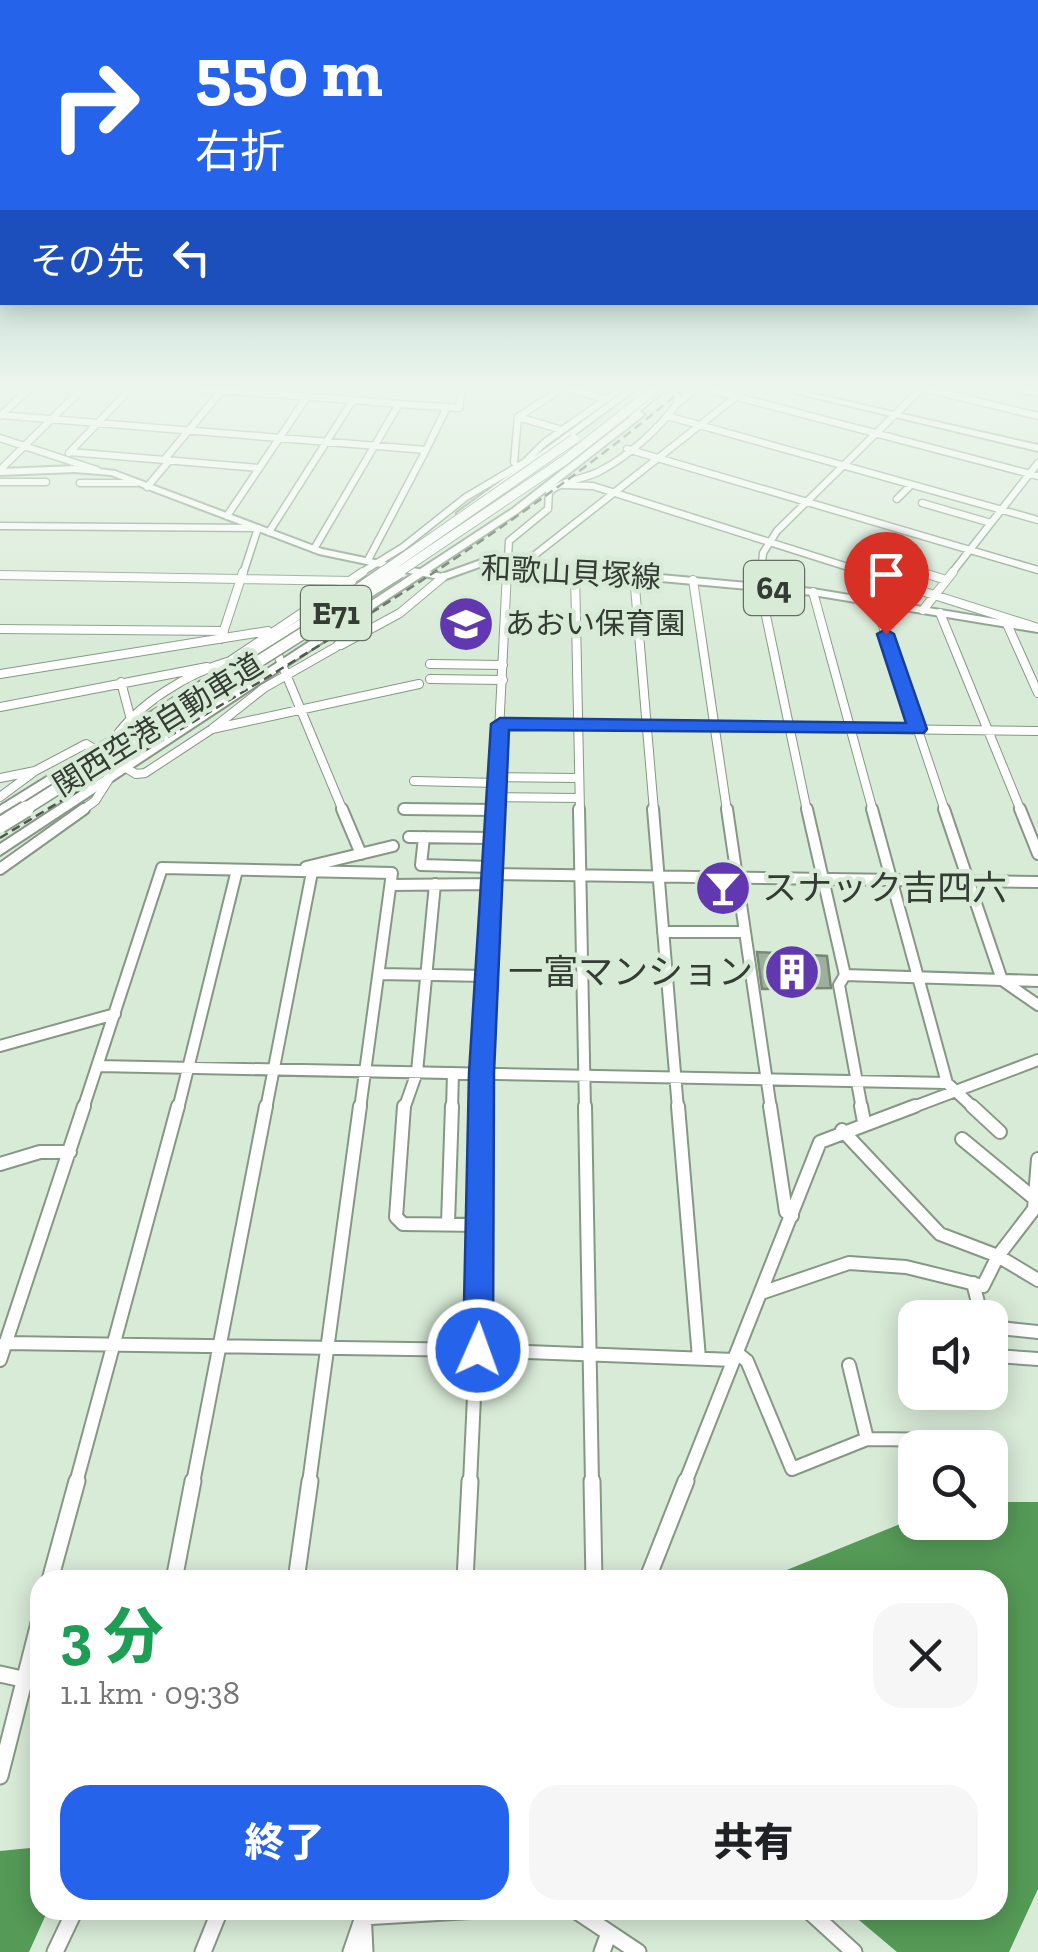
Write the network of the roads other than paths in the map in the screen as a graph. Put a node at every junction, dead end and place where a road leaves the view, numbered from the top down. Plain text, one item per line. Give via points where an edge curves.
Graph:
1 (115, 476) edge
2 (151, 476) edge
3 (255, 476) edge
4 (305, 476) edge
5 (358, 476) edge
6 (415, 476) edge
7 (503, 476) edge
8 (511, 476) edge
9 (523, 476) edge
10 (532, 476) edge
11 (540, 476) edge
12 (552, 476) edge
13 (563, 476) edge
14 (568, 476) edge
15 (634, 476) edge
16 (717, 476) edge
17 (830, 476) edge
18 (880, 476) edge
19 (1033, 476) edge
20 (0, 482) edge
21 (46, 482) dead end
22 (80, 482) dead end
23 (142, 485) junction
24 (564, 485) dead end
25 (911, 485) junction
26 (933, 491) junction
27 (613, 493) junction
28 (896, 499) dead end
29 (804, 502) junction
30 (1002, 510) junction
31 (447, 513) junction
32 (228, 516) junction
33 (1038, 520) edge
34 (992, 523) junction
35 (0, 526) edge
36 (258, 528) junction
37 (269, 532) junction
38 (769, 542) junction
39 (314, 549) junction
40 (969, 550) junction
41 (875, 552) dead end
42 (410, 554) junction
43 (380, 563) junction
44 (515, 564) junction
45 (909, 568) dead end
46 (575, 570) junction
47 (859, 570) junction
48 (1038, 570) edge
49 (422, 573) junction
50 (0, 574) edge
51 (443, 576) junction
52 (634, 576) junction
53 (242, 577) junction
54 (693, 580) junction
55 (946, 580) junction
56 (760, 587) junction
57 (813, 592) junction
58 (362, 593) junction
59 (935, 594) junction
60 (876, 602) junction
61 (923, 610) junction
62 (940, 613) junction
63 (1007, 624) junction
64 (0, 629) edge
65 (1038, 629) edge
66 (222, 635) junction
67 (271, 638) junction
68 (336, 647) junction
69 (430, 664) dead end
70 (503, 665) junction
71 (208, 668) junction
72 (284, 669) junction
73 (0, 674) edge
74 (430, 679) dead end
75 (502, 680) junction
76 (121, 682) junction
77 (418, 684) dead end
78 (1038, 693) edge
79 (0, 708) edge
80 (301, 710) junction
81 (130, 716) junction
82 (500, 724) junction
83 (578, 724) junction
84 (646, 726) junction
85 (714, 727) junction
86 (790, 727) junction
87 (850, 728) junction
88 (212, 729) junction
89 (917, 729) junction
90 (988, 729) junction
91 (1038, 731) edge
92 (114, 739) junction
93 (96, 750) junction
94 (125, 768) junction
95 (36, 771) junction
96 (0, 778) edge
97 (579, 778) junction
98 (109, 779) junction
99 (497, 780) junction
100 (414, 781) dead end
101 (0, 797) edge
102 (580, 798) junction
103 (496, 803) junction
104 (404, 808) dead end
105 (0, 814) edge
106 (0, 825) edge
107 (409, 837) dead end
108 (424, 837) junction
109 (494, 838) junction
110 (393, 846) dead end
111 (0, 850) edge
112 (362, 854) junction
113 (1038, 854) edge
114 (0, 869) edge
115 (314, 869) junction
116 (237, 870) junction
117 (492, 875) junction
118 (581, 876) junction
119 (659, 877) junction
120 (736, 878) junction
121 (821, 880) junction
122 (891, 880) junction
123 (968, 881) junction
124 (1038, 882) edge
125 (435, 884) junction
126 (391, 885) junction
127 (663, 932) junction
128 (744, 932) junction
129 (379, 974) junction
130 (845, 974) junction
131 (428, 975) junction
132 (487, 976) junction
133 (918, 978) junction
134 (1002, 980) junction
135 (1038, 980) edge
136 (1038, 1005) edge
137 (114, 1014) junction
138 (0, 1046) edge
139 (1038, 1060) edge
140 (98, 1066) junction
141 (189, 1067) junction
142 (274, 1071) junction
143 (365, 1072) junction
144 (417, 1072) junction
145 (453, 1073) junction
146 (482, 1073) junction
147 (584, 1075) junction
148 (675, 1077) junction
149 (765, 1078) junction
150 (855, 1080) junction
151 (950, 1087) junction
152 (864, 1122) junction
153 (842, 1130) junction
154 (1000, 1132) dead end
155 (962, 1139) dead end
156 (70, 1152) junction
157 (1038, 1159) edge
158 (0, 1164) edge
159 (1036, 1206) edge
160 (792, 1216) junction
161 (448, 1223) junction
162 (482, 1225) junction
163 (998, 1256) junction
164 (1038, 1280) edge
165 (973, 1283) junction
166 (761, 1294) junction
167 (977, 1300) edge
168 (7, 1314) edge
169 (1008, 1329) edge
170 (1038, 1332) edge
171 (5, 1343) junction
172 (112, 1345) junction
173 (221, 1345) junction
174 (328, 1348) junction
175 (478, 1350) junction
176 (591, 1355) junction
177 (736, 1357) junction
178 (1008, 1357) edge
179 (698, 1358) junction
180 (1038, 1359) edge
181 (0, 1360) edge
182 (849, 1366) dead end
183 (868, 1439) junction
184 (898, 1439) edge
185 (53, 1570) edge
186 (176, 1570) edge
187 (297, 1570) edge
188 (466, 1570) edge
189 (594, 1570) edge
190 (651, 1570) edge
191 (0, 1674) edge
192 (30, 1681) edge
193 (30, 1687) edge
194 (0, 1776) edge
195 (70, 1920) edge
196 (216, 1920) edge
197 (361, 1920) edge
198 (363, 1920) edge
199 (590, 1920) edge
200 (819, 1920) edge
201 (609, 1933) junction
202 (55, 1952) edge
203 (203, 1952) edge
204 (351, 1952) edge
205 (365, 1952) edge
206 (602, 1952) edge
207 (638, 1952) edge
208 (854, 1952) edge

1 - 23 main road, 和歌山貝塚線 / 64
2 - 23 street
3 - 32 street
4 - 37 street
5 - 39 street
6 - 43 street
7 - 31 street
8 - 42 highway
9 - 58 highway, bridge
10 - 58 highway, 関西空港自動車道 / E71, bridge
11 - 58 highway, 関西空港自動車道 / E71, bridge
12 - 58 highway, bridge via 448,549
13 - 49 highway
14 - 44 street via 548,492 548,509 510,538
15 - 27 street
16 - 29 street
17 - 29 street
18 - 25 street
19 - 30 street
20 - 21 street
22 - 23 street
23 - 32 main road, 和歌山貝塚線 / 64
24 - 27 street
25 - 26 street
25 - 28 street
26 - 30 street
26 - 34 street via 921,505
27 - 38 street
27 - 44 street
29 - 38 street
29 - 40 street
30 - 33 street
30 - 34 street
31 - 42 street
31 - 43 street
32 - 36 main road, 和歌山貝塚線 / 64
34 - 40 street
35 - 36 street
36 - 37 main road, 和歌山貝塚線 / 64
36 - 53 street
37 - 39 main road, 和歌山貝塚線 / 64
38 - 47 street
38 - 56 street
39 - 43 main road, 和歌山貝塚線 / 64
40 - 48 street
40 - 55 street
41 - 47 street
42 - 43 highway
43 - 49 main road, 和歌山貝塚線 / 64
43 - 58 street
43 - 67 highway
44 - 46 main road, 和歌山貝塚線 / 64
44 - 51 main road, 和歌山貝塚線 / 64 via 481,562
44 - 70 street
45 - 55 street
46 - 52 main road, 和歌山貝塚線 / 64
46 - 83 street
47 - 59 street
49 - 51 main road, 和歌山貝塚線 / 64
49 - 58 highway
50 - 53 street
51 - 68 street via 400,613
52 - 54 main road, 和歌山貝塚線 / 64
52 - 84 street
53 - 58 street
53 - 66 street
54 - 56 main road, 和歌山貝塚線 / 64
54 - 85 street
55 - 59 street
56 - 57 main road, 和歌山貝塚線 / 64
56 - 86 street
57 - 60 main road, 和歌山貝塚線 / 64
57 - 87 street
58 - 67 street via 291,617
58 - 68 street
58 - 72 highway
58 - 105 highway, 関西空港自動車道 / E71, bridge
58 - 106 highway, 関西空港自動車道 / E71, bridge
59 - 61 street
59 - 65 street
60 - 61 main road, 和歌山貝塚線 / 64
60 - 89 street
61 - 62 main road, 和歌山貝塚線 / 64
62 - 63 main road, 和歌山貝塚線 / 64
62 - 90 street
63 - 65 main road, 和歌山貝塚線 / 64
63 - 78 street
64 - 66 street
66 - 67 street via 259,630
66 - 73 street
67 - 71 street
67 - 72 street
67 - 92 highway
68 - 72 street
69 - 70 street
70 - 75 street
71 - 76 street
71 - 81 street
72 - 80 street
72 - 88 street
72 - 94 highway
74 - 75 street
75 - 82 street
76 - 79 street
76 - 81 street
77 - 80 street
80 - 88 street
80 - 112 street
81 - 92 street
82 - 83 street
82 - 99 street
83 - 84 street
83 - 97 street
84 - 85 street
84 - 119 street
85 - 86 street
85 - 120 street
86 - 87 street
86 - 121 street
87 - 89 street
87 - 122 street
88 - 94 street via 145,773
89 - 90 street
89 - 123 street
90 - 91 street
90 - 113 street
92 - 93 highway
93 - 94 street
93 - 95 street via 86,744 74,748
93 - 105 highway
94 - 98 highway
95 - 96 street
95 - 101 street
97 - 99 street
97 - 102 street
98 - 111 highway
98 - 114 street via 96,801
99 - 100 street
99 - 103 street
102 - 103 street
102 - 118 street
103 - 104 street
103 - 109 street
107 - 108 street
108 - 109 street
108 - 117 street via 421,866
109 - 117 street
110 - 112 street
112 - 115 street
115 - 116 street
115 - 126 street via 392,873
115 - 142 street
116 - 137 street via 162,868
116 - 141 street
117 - 118 street
117 - 125 street
117 - 132 street
118 - 119 street
118 - 147 street
119 - 120 street
119 - 127 street
120 - 121 street
120 - 128 street
121 - 122 street
121 - 130 street
122 - 123 street
122 - 133 street
123 - 124 street
123 - 134 street
125 - 126 street
125 - 131 street
126 - 129 street
127 - 128 street
127 - 148 street
128 - 149 street
129 - 131 street
129 - 143 street
130 - 133 street
130 - 150 street via 839,985
131 - 132 street
131 - 144 street
132 - 146 street
133 - 134 street
133 - 151 street
134 - 135 street
134 - 136 street
137 - 138 street
137 - 140 street
139 - 151 street
140 - 141 street
140 - 156 street
141 - 142 street
141 - 172 street
142 - 143 street
142 - 173 street
143 - 144 street
143 - 174 street
144 - 145 street
144 - 161 street via 404,1104 396,1217 403,1224
145 - 146 street
145 - 161 street
146 - 147 street
146 - 162 street
147 - 148 street
147 - 176 street
148 - 149 street
148 - 179 street
149 - 150 street
149 - 160 street via 786,1212
150 - 151 street
150 - 152 street
151 - 152 street
151 - 154 street
152 - 153 street
153 - 160 street via 820,1142
153 - 163 street via 940,1234
155 - 159 street
156 - 158 street via 40,1152
156 - 168 street
157 - 159 street
159 - 163 street
160 - 166 street
161 - 162 street
162 - 175 street
163 - 164 street
163 - 165 street via 983,1286
165 - 166 street via 906,1267 849,1263
165 - 167 street
166 - 177 street
168 - 171 street
169 - 170 street
171 - 172 street
171 - 181 street
172 - 173 street
172 - 185 street
173 - 174 street
173 - 186 street
174 - 175 street
174 - 187 street
175 - 176 street
175 - 188 street
176 - 179 street
176 - 189 street
177 - 179 street
177 - 183 street via 747,1361 792,1469
177 - 190 street
178 - 180 street
182 - 183 street
183 - 184 street
191 - 192 street
193 - 194 street
195 - 202 street
196 - 203 street
197 - 204 street
198 - 205 street
199 - 201 street
200 - 208 street
201 - 206 street
201 - 207 street

